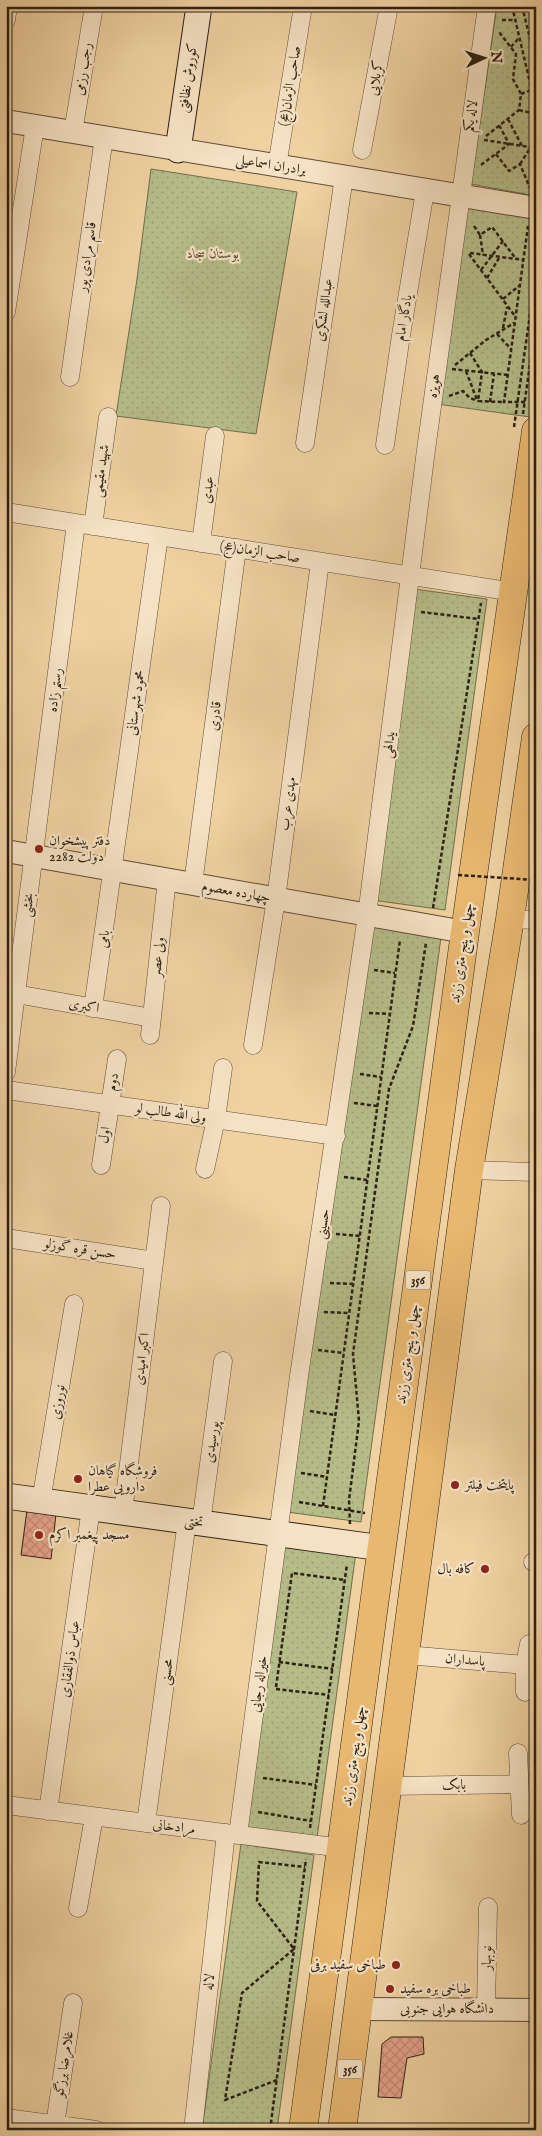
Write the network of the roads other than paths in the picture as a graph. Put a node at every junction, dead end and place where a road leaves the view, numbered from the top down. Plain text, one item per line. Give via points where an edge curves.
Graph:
1 (8, 6) edge
2 (94, 6) edge
3 (199, 6) edge
4 (303, 6) edge
5 (389, 6) edge
6 (492, 13) edge
7 (6, 20) edge
8 (6, 121) edge
9 (36, 126) junction
10 (73, 132) junction
11 (104, 138) junction
12 (178, 150) junction
13 (362, 150) dead end
14 (277, 166) junction
15 (344, 178) junction
16 (425, 191) junction
17 (460, 197) junction
18 (531, 198) edge
19 (6, 312) edge
20 (70, 377) dead end
21 (108, 417) dead end
22 (536, 431) edge
23 (215, 436) dead end
24 (305, 443) dead end
25 (385, 445) dead end
26 (6, 512) edge
27 (85, 525) junction
28 (159, 536) junction
29 (201, 543) junction
30 (236, 548) junction
31 (320, 562) junction
32 (410, 576) junction
33 (514, 592) junction
34 (536, 737) edge
35 (6, 851) edge
36 (34, 856) junction
37 (114, 870) junction
38 (167, 880) junction
39 (193, 884) junction
40 (276, 899) junction
41 (368, 915) junction
42 (523, 919) edge
43 (465, 932) junction
44 (16, 994) junction
45 (93, 1008) junction
46 (152, 1018) junction
47 (150, 1035) dead end
48 (253, 1045) dead end
49 (116, 1060) dead end
50 (223, 1068) dead end
51 (6, 1072) edge
52 (6, 1090) edge
53 (110, 1105) junction
54 (216, 1119) junction
55 (336, 1136) junction
56 (101, 1165) dead end
57 (205, 1168) dead end
58 (470, 1170) junction
59 (536, 1172) edge
60 (161, 1206) dead end
61 (6, 1238) edge
62 (154, 1261) junction
63 (74, 1304) dead end
64 (223, 1361) dead end
65 (6, 1496) edge
66 (41, 1501) junction
67 (91, 1508) junction
68 (123, 1512) junction
69 (194, 1522) junction
70 (279, 1534) junction
71 (382, 1548) junction
72 (529, 1644) dead end
73 (406, 1655) junction
74 (525, 1665) junction
75 (525, 1692) dead end
76 (518, 1753) dead end
77 (519, 1784) junction
78 (388, 1786) junction
79 (6, 1805) edge
80 (48, 1811) junction
81 (521, 1815) dead end
82 (94, 1816) junction
83 (146, 1823) junction
84 (240, 1835) junction
85 (342, 1848) junction
86 (334, 1905) junction
87 (488, 1907) dead end
88 (78, 1908) dead end
89 (372, 1910) junction
90 (73, 2003) dead end
91 (321, 2008) junction
92 (358, 2009) junction
93 (486, 2009) junction
94 (536, 2010) edge
95 (6, 2118) edge
96 (304, 2123) edge
97 (55, 2125) junction
98 (96, 2130) edge
99 (193, 2130) edge
100 (341, 2130) edge

1 - 7 street
2 - 10 street, رجب رزمی
3 - 12 main road, کوروش نظافتی
4 - 14 street, صاحب الزمان(عج)
5 - 13 street, کربلایی
6 - 17 street, لاله یکم
8 - 9 street, برادران اسماعیلی
9 - 10 street, برادران اسماعیلی
9 - 19 street
10 - 11 street, برادران اسماعیلی
11 - 12 street, برادران اسماعیلی
11 - 20 street, قاسم مرادی پور
12 - 14 street, برادران اسماعیلی
14 - 15 street, برادران اسماعیلی
15 - 16 street, برادران اسماعیلی
15 - 24 street, عبدالله لشکری
16 - 17 street, برادران اسماعیلی
16 - 25 street, یادگار امام
17 - 18 street, برادران اسماعیلی
17 - 32 street, هویزه
21 - 27 street, شهید مقیمی
22 - 33 main road, چهل و پنج متری زرند / 356
23 - 29 street, عبدی
26 - 27 street, صاحب الزمان(عج)
27 - 28 street, صاحب الزمان(عج)
27 - 36 street, رستم زاده
28 - 29 street, صاحب الزمان(عج)
28 - 37 street, محمود شهرستانی
29 - 30 street, صاحب الزمان(عج)
30 - 31 street, صاحب الزمان(عج)
30 - 39 street, قادری
31 - 32 street, صاحب الزمان(عج)
31 - 40 street, مهدی عرب
32 - 33 street, صاحب الزمان(عج)
32 - 41 street, یدالهی
33 - 43 main road, چهل و پنج متری زرند / 356
34 - 42 main road, 356
35 - 36 street, چهارده معصوم
36 - 37 street, چهارده معصوم
36 - 44 street, بخشی
37 - 38 street, چهارده معصوم
37 - 45 street, بامی
38 - 39 street, چهارده معصوم
38 - 46 street, ولی عصر
39 - 40 street, چهارده معصوم
40 - 41 street, چهارده معصوم
40 - 48 street, مهدی عرب
41 - 43 street, چهارده معصوم
41 - 55 street, حسینی
42 - 58 main road, 356
43 - 71 main road, چهل و پنج متری زرند / 356
44 - 45 street, اکبری
44 - 51 street, بخشی
45 - 46 street, اکبری
46 - 47 street, ولی عصر
49 - 53 street, دوم
50 - 54 street
52 - 53 street, ولی الله طالب لو
53 - 54 street, ولی الله طالب لو
53 - 56 street, اول
54 - 55 street, ولی الله طالب لو
54 - 57 street
55 - 70 street, حسینی via 299,1376
58 - 59 street
58 - 73 main road, 356
60 - 62 street, اکبر امیدی
61 - 62 street, حسن قره گوزلو
62 - 68 street, اکبر امیدی
63 - 66 street, نوروزی
64 - 69 street, پورسیدی
65 - 66 main road, تختی
66 - 67 main road, تختی
67 - 68 main road, تختی
67 - 80 street, عباس ذوالفقاری
68 - 69 main road, تختی
69 - 70 main road, تختی
69 - 83 street, محسنی
70 - 71 main road, تختی
70 - 84 street, خیراله رجایی
71 - 85 main road, چهل و پنج متری زرند / 356
72 - 74 street
73 - 74 street, پاسداران
73 - 78 main road, 356
74 - 75 street
76 - 77 street
77 - 78 street, بابک
77 - 81 street
78 - 89 main road, 356
79 - 80 street, مرادخانی
80 - 82 street, مرادخانی
82 - 83 street, مرادخانی
82 - 88 street
83 - 84 street, مرادخانی
84 - 85 street, مرادخانی
84 - 99 street, لاله
85 - 86 main road, چهل و پنج متری زرند / 356
86 - 89 main road via 344,1922 352,1925 360,1924
86 - 91 main road, چهل و پنج متری زرند / 356
87 - 93 street, نوبهار
89 - 92 main road, 356
90 - 97 street, غلامرضا برزگو
91 - 92 main road
91 - 96 main road, چهل و پنج متری زرند / 356
92 - 93 street, دانشگاه هوایی جنوبی
92 - 100 main road, 356
93 - 94 street, دانشگاه هوایی جنوبی
95 - 97 street
96 - 100 main road via 317,2104 328,2100 336,2108
97 - 98 street

